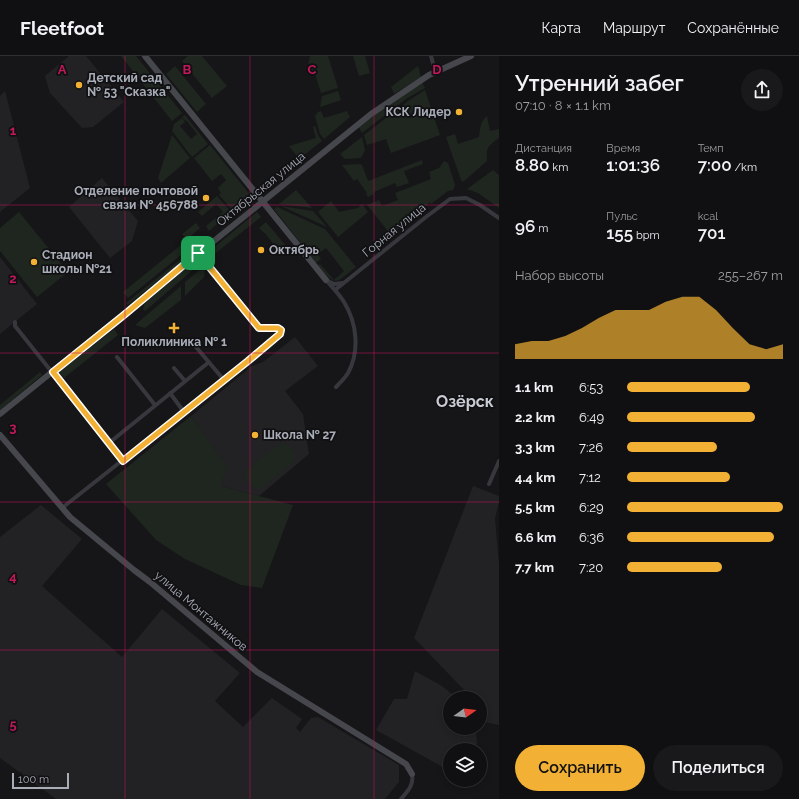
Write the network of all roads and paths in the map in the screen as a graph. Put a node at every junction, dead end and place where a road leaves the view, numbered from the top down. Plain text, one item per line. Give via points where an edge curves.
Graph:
1 (145, 56) edge
2 (431, 56) edge
3 (470, 56) edge
4 (435, 71) junction
5 (263, 201) junction
6 (499, 218) edge
7 (198, 253) junction
8 (326, 280) junction
9 (346, 281) junction
10 (335, 290) junction
11 (15, 322) dead end
12 (190, 340) dead end
13 (118, 356) dead end
14 (209, 362) junction
15 (174, 368) dead end
16 (53, 372) junction
17 (224, 380) junction
18 (185, 381) junction
19 (336, 387) dead end
20 (170, 393) junction
21 (155, 406) junction
22 (184, 412) junction
23 (0, 414) edge
24 (0, 435) edge
25 (109, 443) junction
26 (123, 461) junction
27 (499, 461) edge
28 (489, 484) dead end
29 (62, 508) junction
30 (412, 774) joint
31 (401, 799) edge

1 - 5 street
2 - 4 street
3 - 4 street, Октябрьская улица
4 - 5 street, Октябрьская улица via 371,114
5 - 7 street, Октябрьская улица
5 - 8 street
6 - 9 street, Горная улица via 471,200 454,198 442,204
7 - 16 street, Октябрьская улица
7 - 17 street via 259,328 281,330 280,334
8 - 9 street via 338,284
8 - 10 street
9 - 10 street, Горная улица
10 - 19 street via 344,302 356,339 355,354 350,367
11 - 16 street via 14,326
12 - 14 street
13 - 21 street
14 - 17 street
14 - 18 street
15 - 18 street
16 - 23 street, Октябрьская улица
16 - 25 street
17 - 22 street
18 - 20 street
20 - 21 street
20 - 22 street
21 - 25 street
22 - 26 street
24 - 29 street, улица Монтажников
25 - 26 street
26 - 29 street
27 - 28 street
29 - 30 street, улица Монтажников via 250,667 406,764
30 - 31 street via 412,786

